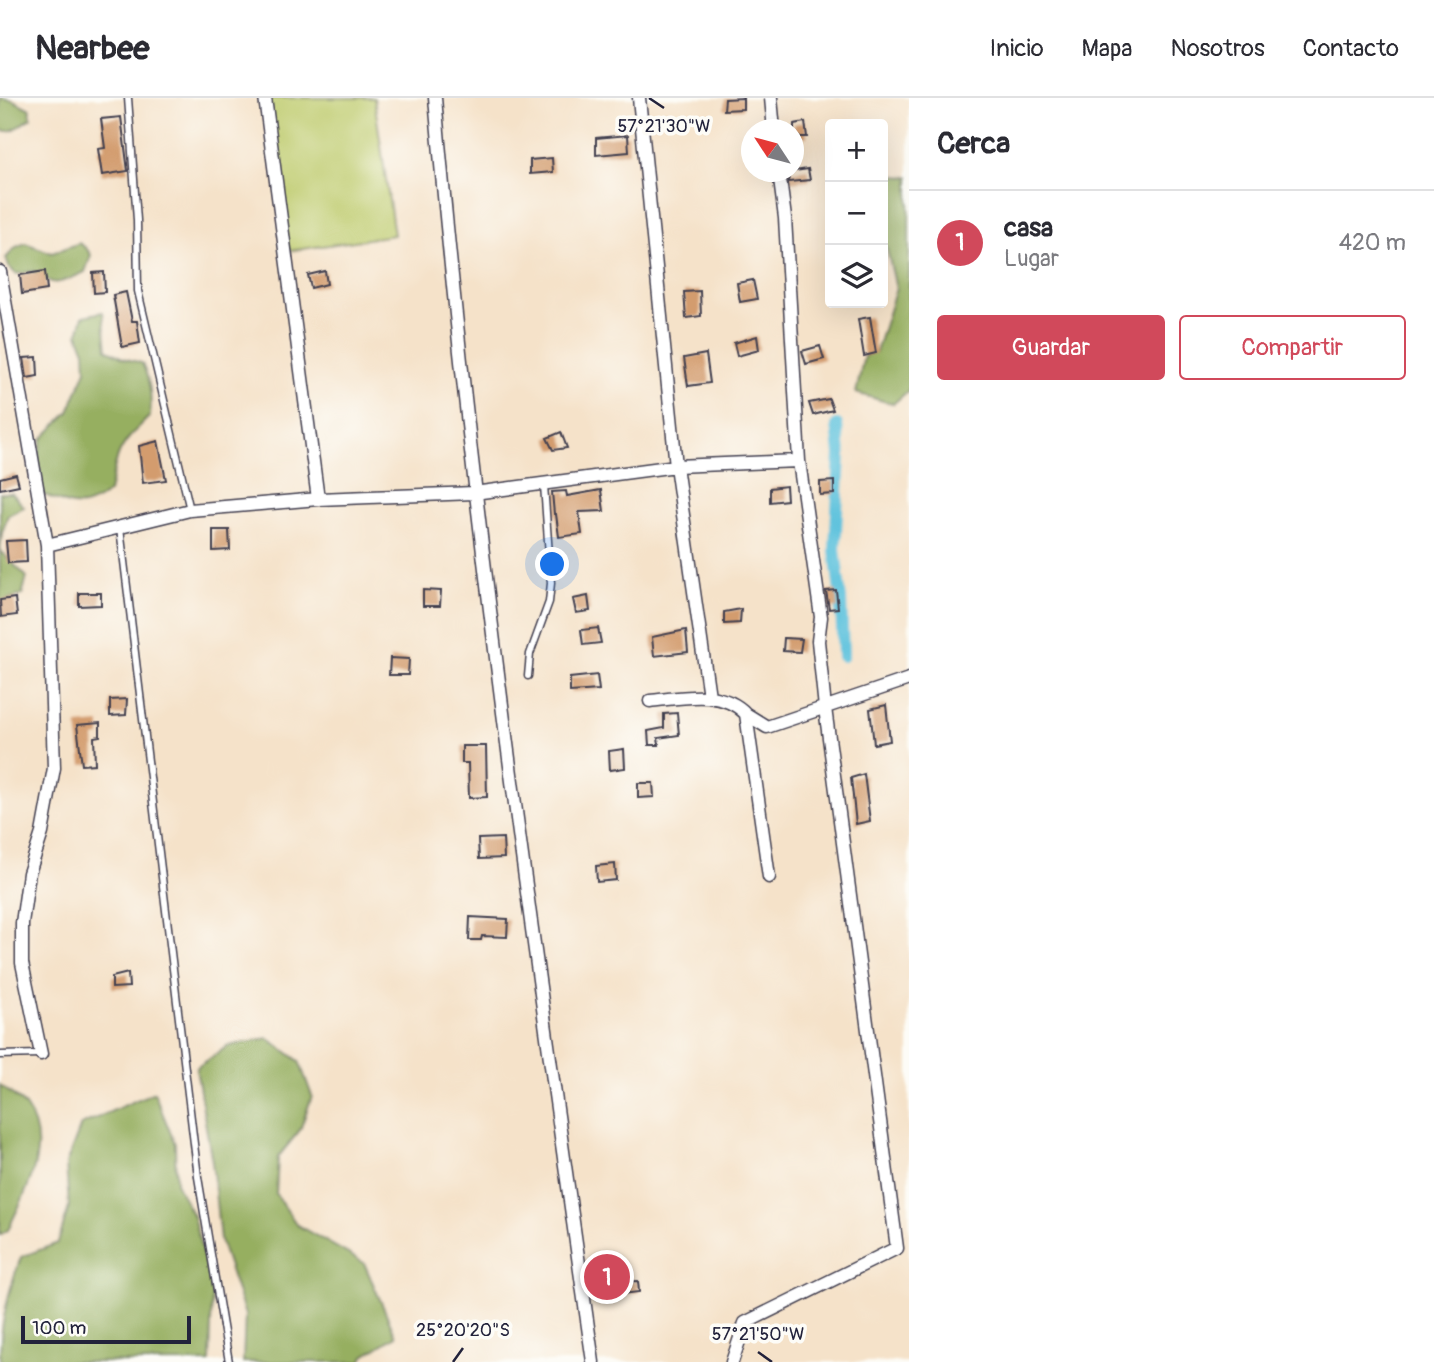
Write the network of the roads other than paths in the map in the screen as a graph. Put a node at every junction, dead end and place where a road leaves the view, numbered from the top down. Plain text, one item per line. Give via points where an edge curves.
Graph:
1 (128, 98) edge
2 (265, 98) edge
3 (435, 98) edge
4 (639, 98) edge
5 (771, 98) edge
6 (773, 119) edge
7 (780, 182) edge
8 (0, 272) edge
9 (799, 461) junction
10 (676, 466) junction
11 (544, 483) junction
12 (474, 493) junction
13 (318, 499) junction
14 (190, 510) junction
15 (120, 527) junction
16 (47, 545) junction
17 (528, 676) dead end
18 (909, 679) edge
19 (709, 696) junction
20 (650, 701) dead end
21 (825, 708) junction
22 (746, 714) junction
23 (769, 877) dead end
24 (41, 1054) joint
25 (0, 1055) edge
26 (229, 1362) edge
27 (593, 1362) edge
28 (732, 1362) edge

1 - 14 lane via 138,291
2 - 13 street
3 - 12 street
4 - 10 street
5 - 6 street
7 - 9 street
8 - 16 street
9 - 10 street
9 - 21 street via 821,617 818,641
10 - 11 street
10 - 19 street
11 - 12 street
11 - 17 lane via 551,583
12 - 13 street
12 - 27 street
13 - 14 street
14 - 15 street
15 - 16 street
15 - 26 lane via 198,1177
16 - 24 street via 54,768 22,923 22,963
18 - 21 street
19 - 20 street
19 - 22 street
21 - 22 street via 767,727
21 - 28 street via 897,1248 745,1322
22 - 23 street
24 - 25 lane

